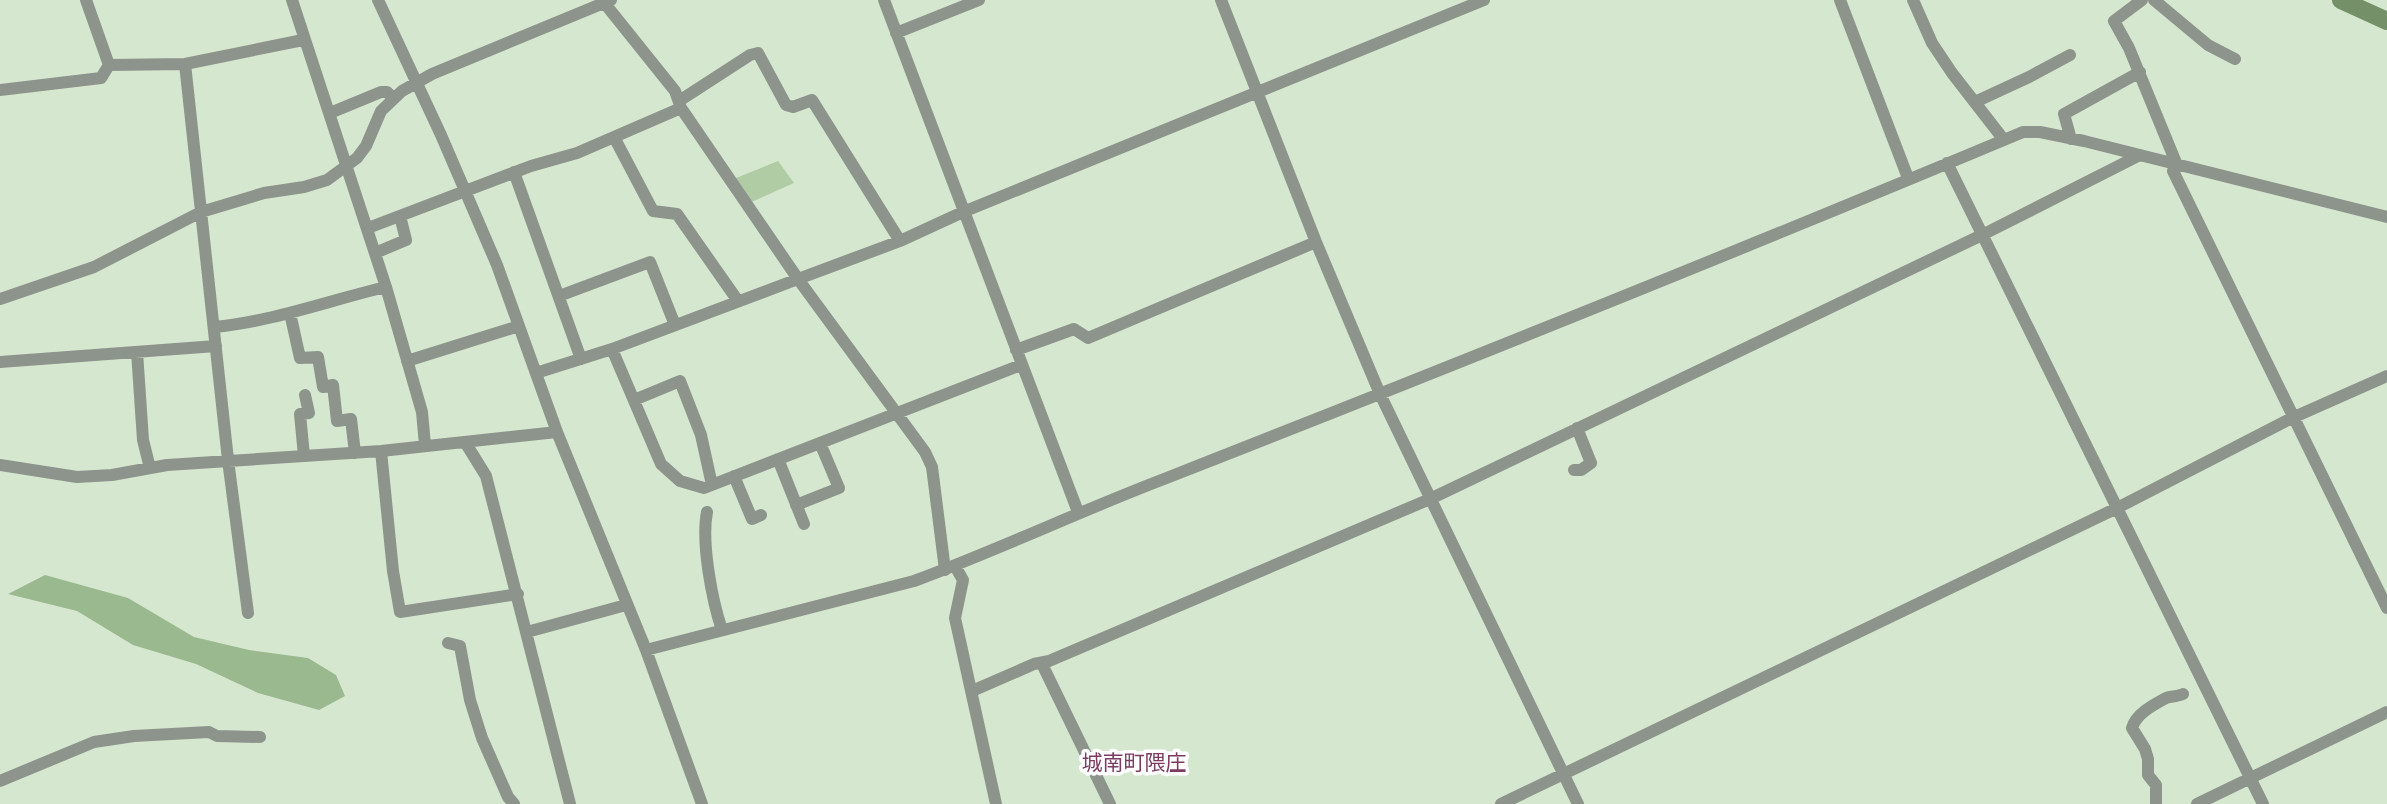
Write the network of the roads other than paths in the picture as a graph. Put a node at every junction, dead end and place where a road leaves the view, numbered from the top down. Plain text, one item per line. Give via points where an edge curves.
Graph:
1 (86, 0) edge
2 (292, 0) edge
3 (378, 0) edge
4 (884, 0) edge
5 (979, 0) edge
6 (1221, 0) edge
7 (1484, 0) edge
8 (1840, 0) edge
9 (1913, 0) edge
10 (2142, 0) edge
11 (2154, 0) edge
12 (606, 1) edge
13 (896, 33) junction
14 (303, 40) junction
15 (2070, 55) dead end
16 (2235, 59) dead end
17 (185, 64) junction
18 (109, 65) junction
19 (2140, 72) junction
20 (417, 82) junction
21 (0, 90) edge
22 (1258, 92) junction
23 (393, 98) junction
24 (1975, 102) junction
25 (680, 104) junction
26 (330, 113) junction
27 (614, 137) junction
28 (2071, 139) junction
29 (2004, 140) junction
30 (2140, 155) junction
31 (1947, 163) junction
32 (2177, 165) junction
33 (347, 166) junction
34 (514, 172) junction
35 (1908, 178) junction
36 (466, 192) junction
37 (201, 212) junction
38 (963, 212) junction
39 (400, 216) junction
40 (2387, 217) edge
41 (368, 228) junction
42 (1982, 235) junction
43 (900, 241) junction
44 (1316, 242) junction
45 (375, 253) junction
46 (798, 279) junction
47 (386, 287) junction
48 (559, 296) junction
49 (0, 299) edge
50 (738, 301) junction
51 (290, 313) junction
52 (675, 325) junction
53 (519, 326) junction
54 (214, 327) junction
55 (216, 346) junction
56 (612, 349) junction
57 (1016, 350) junction
58 (137, 352) junction
59 (581, 359) junction
60 (407, 361) junction
61 (0, 362) edge
62 (1021, 365) junction
63 (536, 373) junction
64 (2387, 376) edge
65 (1380, 394) junction
66 (305, 395) dead end
67 (634, 400) junction
68 (896, 413) junction
69 (2292, 418) junction
70 (1577, 429) junction
71 (556, 432) junction
72 (466, 442) junction
73 (820, 443) junction
74 (425, 445) junction
75 (381, 451) junction
76 (355, 453) junction
77 (304, 456) junction
78 (778, 459) junction
79 (228, 460) junction
80 (0, 465) edge
81 (150, 468) junction
82 (1574, 470) dead end
83 (734, 476) junction
84 (712, 485) junction
85 (1430, 499) junction
86 (796, 505) junction
87 (2117, 508) junction
88 (707, 512) dead end
89 (1078, 512) junction
90 (761, 515) dead end
91 (804, 524) dead end
92 (950, 568) junction
93 (518, 594) junction
94 (626, 605) junction
95 (2387, 608) edge
96 (248, 613) dead end
97 (722, 630) junction
98 (527, 632) junction
99 (448, 643) dead end
100 (646, 650) junction
101 (1042, 664) junction
102 (972, 691) junction
103 (2183, 694) dead end
104 (2387, 712) edge
105 (260, 737) dead end
106 (1563, 774) junction
107 (2250, 778) junction
108 (0, 781) edge
109 (514, 804) edge
110 (570, 804) edge
111 (702, 804) edge
112 (996, 804) edge
113 (1110, 804) edge
114 (1502, 804) edge
115 (1578, 804) edge
116 (2156, 804) edge
117 (2197, 804) edge
118 (2263, 804) edge

1 - 18 street
2 - 14 street
3 - 20 street
4 - 13 street
5 - 13 street
6 - 22 street
7 - 22 street
8 - 35 street
9 - 24 street via 1932,43
10 - 19 street via 2114,21
11 - 16 street via 2208,45
12 - 20 street
12 - 25 street via 675,91
13 - 38 street
14 - 17 street
14 - 26 street
15 - 24 street
17 - 18 street
17 - 37 street
18 - 21 street via 101,78
19 - 28 street via 2064,114
19 - 32 street
20 - 23 street
20 - 36 street
22 - 38 street
22 - 44 street
23 - 26 street via 381,92
23 - 33 street via 366,146
24 - 29 street
25 - 27 street
25 - 43 street via 758,53 786,105 812,100
25 - 46 street
26 - 33 street
27 - 34 street
27 - 50 street via 653,211 677,214
28 - 29 street via 2023,132
28 - 30 street
29 - 31 street
30 - 32 street
30 - 42 street
31 - 35 street
31 - 42 street
32 - 40 street
32 - 69 street via 2173,171
33 - 37 street via 327,180
33 - 41 street
34 - 36 street
34 - 48 street
35 - 65 street
36 - 39 street
36 - 53 street
37 - 49 street via 94,267
37 - 54 street
38 - 43 street
38 - 57 street
39 - 41 street
39 - 45 street via 406,240
41 - 45 street
42 - 70 street
42 - 87 street
43 - 46 street
44 - 57 street via 1088,338 1074,329
44 - 65 street
45 - 47 street
46 - 50 street
46 - 68 street
47 - 51 street
47 - 60 street
48 - 52 street via 650,262
48 - 59 street
50 - 52 street
51 - 54 street
51 - 76 street via 300,358 318,357 323,387 333,385 337,421 351,419
52 - 56 street
53 - 60 street
53 - 63 street
54 - 55 street
55 - 58 street
55 - 79 street
56 - 59 street
56 - 67 street
57 - 62 street
58 - 61 street
58 - 81 street via 143,440
59 - 63 street
60 - 74 street via 422,412
62 - 68 street
62 - 89 street
63 - 71 street
64 - 69 street
65 - 85 street
65 - 89 street
66 - 77 street via 309,413 300,414
67 - 84 street via 661,464 680,481 704,488
67 - 84 street via 680,381 701,435
68 - 73 street
68 - 92 street via 932,467
69 - 87 street
69 - 95 street
70 - 82 street via 1591,463
70 - 85 street
71 - 72 street
71 - 94 street
72 - 74 street
72 - 93 street via 486,476
73 - 78 street
73 - 86 street via 839,488
74 - 75 street
75 - 76 street
75 - 93 street via 400,612
76 - 77 street
77 - 79 street
78 - 83 street
78 - 86 street
79 - 81 street
79 - 96 street
80 - 81 street via 77,477
83 - 84 street
83 - 90 street via 752,519
85 - 101 street
85 - 106 street
86 - 91 street
87 - 106 street
87 - 107 street
88 - 97 street via 704,531
89 - 92 street
92 - 97 street
92 - 102 street via 963,580 955,618
93 - 98 street
94 - 98 street
94 - 100 street
97 - 100 street
98 - 110 street
99 - 109 street via 460,646 482,738
100 - 111 street
101 - 102 street
101 - 113 street
102 - 112 street
103 - 116 street via 2147,709 2132,728 2145,749 2148,775 2156,785
104 - 107 street
105 - 108 street via 209,732 94,742
106 - 114 street
106 - 115 street
107 - 117 street
107 - 118 street

